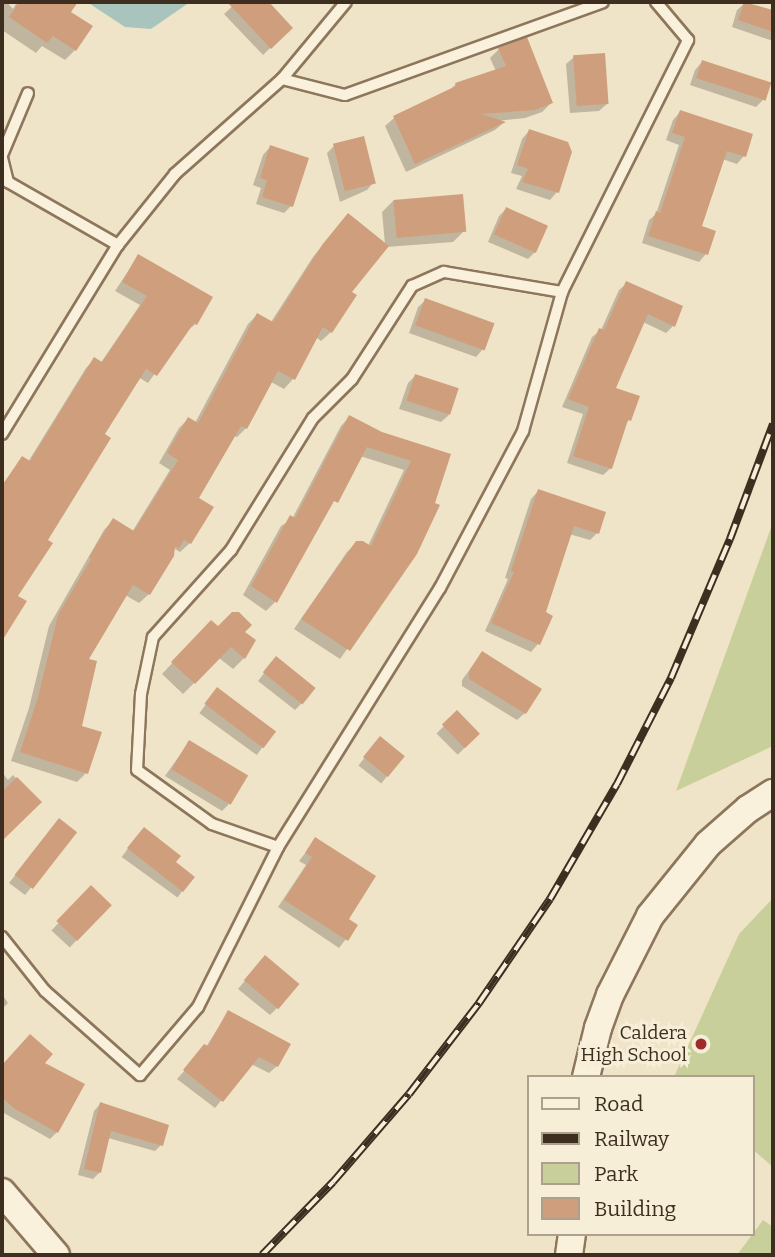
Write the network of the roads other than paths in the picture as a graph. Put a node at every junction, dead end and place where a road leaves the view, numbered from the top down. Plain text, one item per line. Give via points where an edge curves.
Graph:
1 (346, 2) edge
2 (603, 2) edge
3 (659, 2) edge
4 (282, 79) junction
5 (28, 93) dead end
6 (2, 156) edge
7 (118, 245) junction
8 (562, 292) junction
9 (2, 434) edge
10 (773, 793) edge
11 (278, 847) junction
12 (2, 937) edge
13 (586, 1075) edge
14 (2, 1192) edge
15 (572, 1236) edge
16 (56, 1255) edge
17 (569, 1255) edge

1 - 4 lane
2 - 4 lane via 345,95
3 - 8 lane via 688,40
4 - 7 lane via 175,174
5 - 6 lane
6 - 7 lane via 8,182
7 - 9 lane
8 - 11 lane via 523,431 440,588
8 - 11 lane via 444,272 412,286 352,379 313,418 231,550 153,637 141,694 137,770 212,824
10 - 13 street via 708,844 650,916 610,995
11 - 12 lane via 198,1007 140,1075 45,991
14 - 16 street
15 - 17 street

